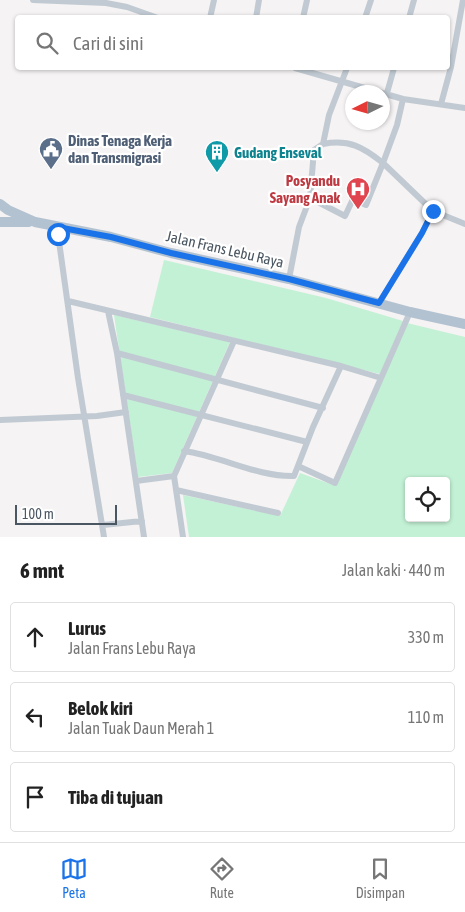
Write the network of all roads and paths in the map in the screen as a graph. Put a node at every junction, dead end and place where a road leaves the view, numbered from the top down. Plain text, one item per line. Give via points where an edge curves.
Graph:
1 (33, 0) edge
2 (214, 0) edge
3 (259, 0) edge
4 (307, 0) edge
5 (370, 0) edge
6 (414, 0) edge
7 (463, 0) edge
8 (463, 9) edge
9 (150, 15) edge
10 (211, 15) edge
11 (256, 15) edge
12 (304, 15) edge
13 (366, 15) edge
14 (410, 15) edge
15 (302, 70) edge
16 (346, 70) edge
17 (393, 70) edge
18 (342, 81) junction
19 (356, 85) edge
20 (389, 85) edge
21 (390, 95) edge
22 (403, 99) junction
23 (441, 104) junction
24 (465, 108) edge
25 (323, 144) junction
26 (384, 163) junction
27 (310, 198) junction
28 (0, 204) edge
29 (433, 211) junction
30 (0, 222) edge
31 (35, 222) junction
32 (465, 224) edge
33 (57, 227) junction
34 (289, 279) junction
35 (68, 301) junction
36 (379, 303) junction
37 (108, 310) junction
38 (410, 312) junction
39 (465, 324) edge
40 (234, 341) junction
41 (117, 352) junction
42 (341, 366) junction
43 (381, 378) junction
44 (217, 380) junction
45 (123, 395) junction
46 (323, 408) junction
47 (126, 412) junction
48 (201, 415) junction
49 (84, 416) junction
50 (0, 420) edge
51 (307, 442) junction
52 (184, 451) junction
53 (298, 466) junction
54 (174, 476) junction
55 (136, 481) junction
56 (176, 490) junction
57 (278, 513) dead end
58 (142, 521) junction
59 (103, 526) junction
60 (104, 537) edge
61 (144, 537) edge
62 (183, 537) edge

1 - 9 street via 106,3
2 - 10 street
3 - 11 street
4 - 12 street
5 - 13 street
6 - 14 street
7 - 8 street
8 - 23 street
15 - 18 street
16 - 18 street
17 - 20 street
18 - 19 street
18 - 25 street via 329,115
21 - 22 street
22 - 23 street
22 - 26 street
23 - 24 street
25 - 26 street via 344,142 359,147
25 - 27 street via 314,150
26 - 27 street via 366,205 353,199 344,216
26 - 29 street
27 - 34 street via 299,227
28 - 31 main road, Jalan Frans Lebu Raya
29 - 32 street
29 - 36 street
30 - 31 main road, Jalan Frans Lebu Raya
31 - 33 main road, Jalan Frans Lebu Raya
33 - 34 main road, Jalan Frans Lebu Raya
33 - 35 street
34 - 36 main road, Jalan Frans Lebu Raya
35 - 37 street
35 - 49 street
36 - 38 main road, Jalan Frans Lebu Raya
37 - 40 street
37 - 41 street
38 - 39 main road, Jalan Frans Lebu Raya
38 - 43 street
40 - 42 street
40 - 44 street
41 - 44 street
41 - 45 street
42 - 43 street
42 - 46 street
43 - 53 street via 335,483
44 - 46 street
44 - 48 street
45 - 47 street
45 - 48 street
46 - 51 street
47 - 49 street
47 - 55 street
48 - 51 street
48 - 52 street
49 - 50 street
49 - 59 street
51 - 53 street
52 - 53 street via 277,476 294,476
52 - 54 street
54 - 55 street
54 - 56 street
55 - 58 street
56 - 57 street
56 - 62 street
58 - 59 street
58 - 61 street
59 - 60 street

